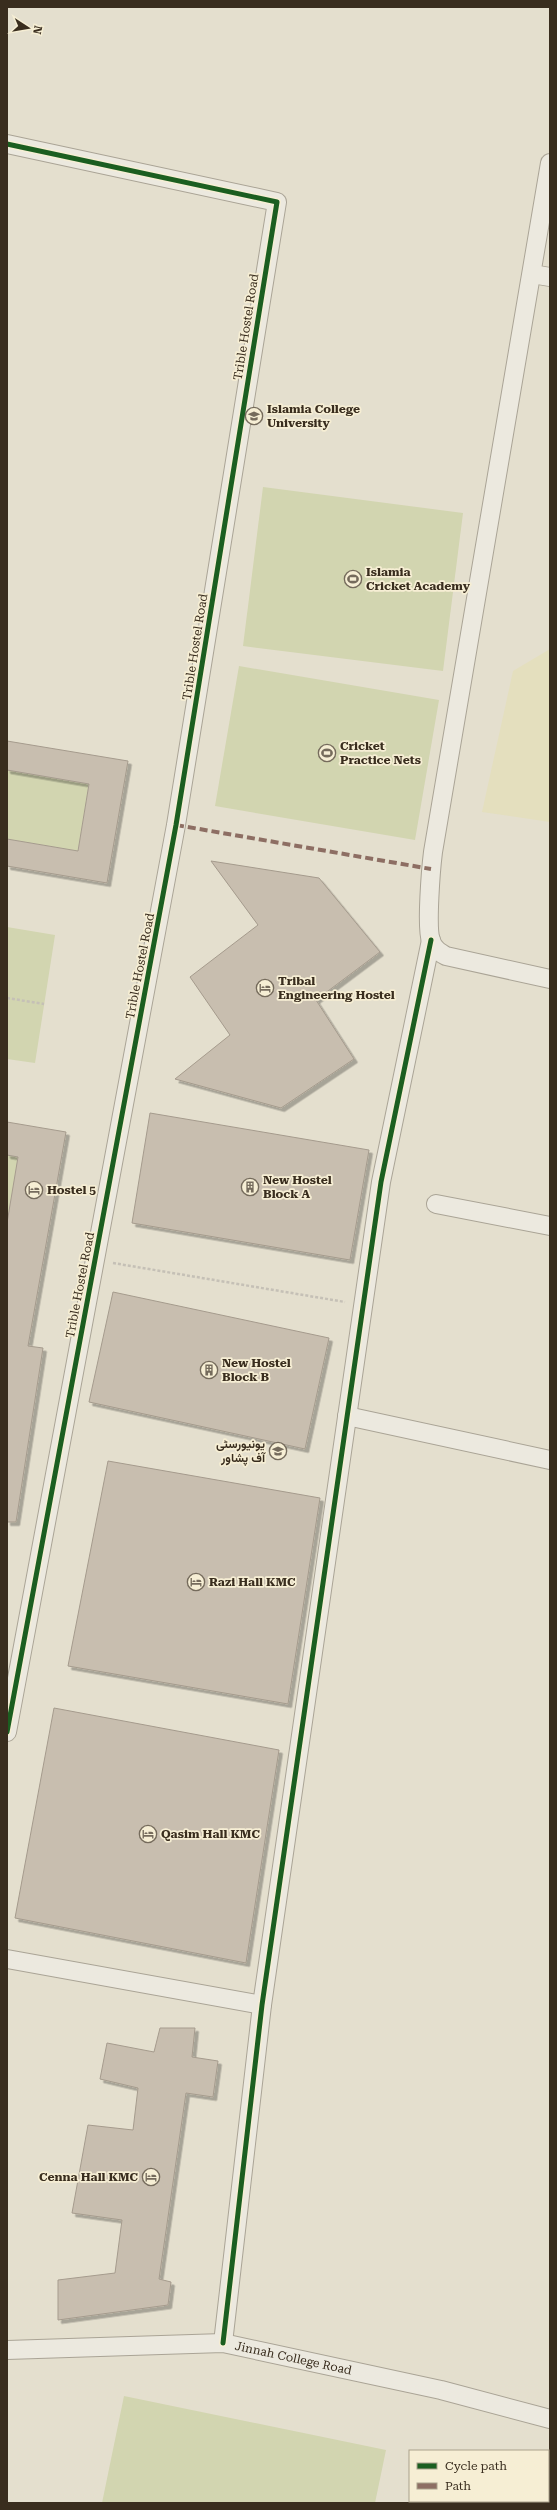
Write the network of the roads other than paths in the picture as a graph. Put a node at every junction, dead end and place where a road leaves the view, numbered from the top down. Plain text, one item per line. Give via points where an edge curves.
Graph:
1 (7, 144) edge
2 (550, 163) edge
3 (532, 274) junction
4 (550, 277) edge
5 (431, 940) junction
6 (550, 979) edge
7 (436, 1204) dead end
8 (550, 1226) edge
9 (347, 1416) junction
10 (550, 1460) edge
11 (7, 1732) edge
12 (7, 1959) edge
13 (262, 2005) junction
14 (223, 2343) junction
15 (7, 2350) edge
16 (550, 2419) edge

1 - 11 street, Trible Hostel Road via 276,202 176,824
2 - 3 street
3 - 4 street
3 - 5 street via 431,869
5 - 6 street via 436,950 446,956
5 - 9 street via 381,1182
7 - 8 street
9 - 10 street
9 - 13 street
12 - 13 street
13 - 14 street
14 - 15 street, Jinnah College Road
14 - 16 street, Jinnah College Road via 441,2390

